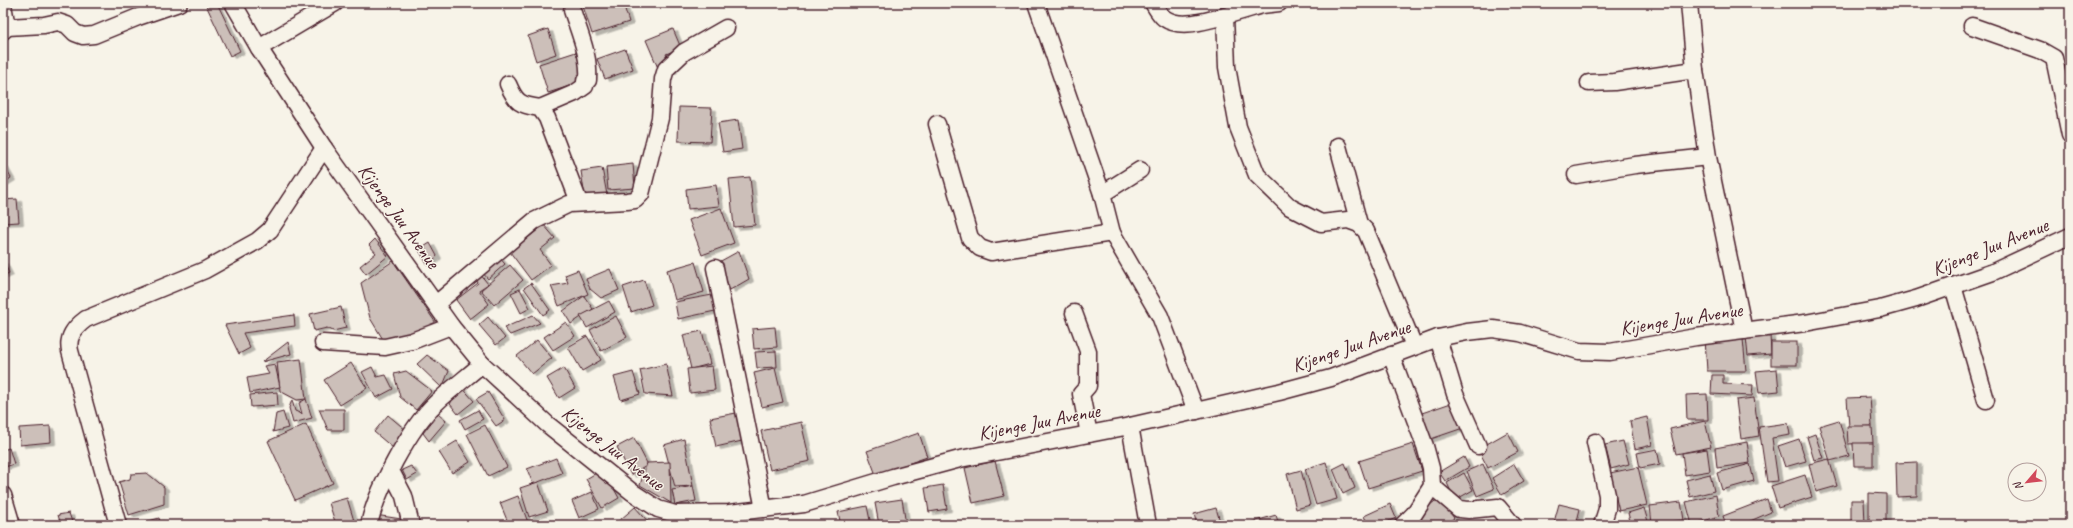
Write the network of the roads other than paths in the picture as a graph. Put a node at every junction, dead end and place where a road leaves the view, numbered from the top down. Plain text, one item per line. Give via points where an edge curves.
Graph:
1 (179, 3) edge
2 (233, 3) edge
3 (335, 3) edge
4 (1036, 3) edge
5 (1153, 3) edge
6 (1279, 3) edge
7 (1689, 3) edge
8 (3, 5) edge
9 (572, 10) dead end
10 (1225, 16) junction
11 (1972, 26) dead end
12 (726, 28) dead end
13 (5, 29) edge
14 (259, 48) junction
15 (1695, 70) junction
16 (1589, 83) dead end
17 (508, 84) dead end
18 (540, 108) junction
19 (937, 124) dead end
20 (2070, 135) edge
21 (1338, 146) dead end
22 (324, 148) junction
23 (1708, 158) junction
24 (1140, 170) dead end
25 (1576, 175) dead end
26 (1102, 194) junction
27 (579, 202) junction
28 (1359, 224) junction
29 (1112, 233) junction
30 (2070, 236) edge
31 (716, 268) dead end
32 (1953, 286) junction
33 (436, 304) junction
34 (1074, 313) dead end
35 (451, 326) junction
36 (1744, 331) junction
37 (1438, 338) junction
38 (323, 343) dead end
39 (1414, 346) junction
40 (1391, 355) junction
41 (482, 364) junction
42 (1986, 400) dead end
43 (1196, 411) junction
44 (1130, 426) junction
45 (1089, 434) junction
46 (1596, 442) dead end
47 (1478, 446) dead end
48 (391, 471) junction
49 (1432, 486) junction
50 (3, 495) edge
51 (764, 509) junction
52 (680, 519) edge
53 (12, 525) edge
54 (118, 525) edge
55 (369, 525) edge
56 (411, 525) edge
57 (1148, 525) edge
58 (1404, 525) edge
59 (1513, 525) edge
60 (1602, 525) edge

1 - 13 street via 94,35 79,34 58,22
2 - 14 street, Kijenge Juu Avenue
3 - 14 street
4 - 26 street
5 - 10 street via 1163,18 1175,23 1190,24
6 - 10 street via 1262,5
7 - 15 street
8 - 13 street
9 - 18 street via 583,45 588,80 575,93
10 - 28 street via 1227,67 1238,127 1257,175 1290,208 1321,222 1348,220
11 - 20 street via 2040,50 2054,58
12 - 27 street via 684,52 666,69 660,118 641,194 635,200
14 - 22 street, Kijenge Juu Avenue
15 - 16 street via 1614,82
15 - 23 street
17 - 18 street via 514,99 524,106
18 - 27 street via 547,118
19 - 29 street via 970,238 980,248 991,252
21 - 28 street
22 - 33 street, Kijenge Juu Avenue
22 - 54 street via 270,230 257,241 205,270 86,320 77,326 71,335 68,342 70,351
23 - 25 street via 1635,165
23 - 36 street
24 - 26 street
26 - 29 street
27 - 33 street via 569,204 534,221
28 - 39 street via 1366,231
29 - 43 street via 1160,316
30 - 32 street, Kijenge Juu Avenue via 1993,272
31 - 51 street
32 - 36 street, Kijenge Juu Avenue via 1880,309
32 - 42 street
33 - 35 street, Kijenge Juu Avenue
34 - 45 street via 1088,351 1088,386 1082,394
35 - 38 street via 385,348
35 - 41 street, Kijenge Juu Avenue
36 - 37 street, Kijenge Juu Avenue via 1610,352 1579,351 1520,333 1493,329
37 - 39 street, Kijenge Juu Avenue
37 - 47 street via 1455,394
39 - 40 street, Kijenge Juu Avenue
40 - 43 street, Kijenge Juu Avenue via 1324,380
40 - 49 street via 1425,446 1431,468
41 - 48 street via 435,404 410,436
41 - 52 street, Kijenge Juu Avenue via 547,424 632,492 658,509
43 - 44 street, Kijenge Juu Avenue
44 - 45 street, Kijenge Juu Avenue
44 - 57 street
45 - 51 street, Kijenge Juu Avenue via 953,461 804,504
46 - 60 street via 1608,508
48 - 55 street via 380,490
48 - 56 street via 404,496
49 - 58 street
49 - 59 street via 1460,509 1498,507
50 - 53 street
51 - 52 street, Kijenge Juu Avenue

